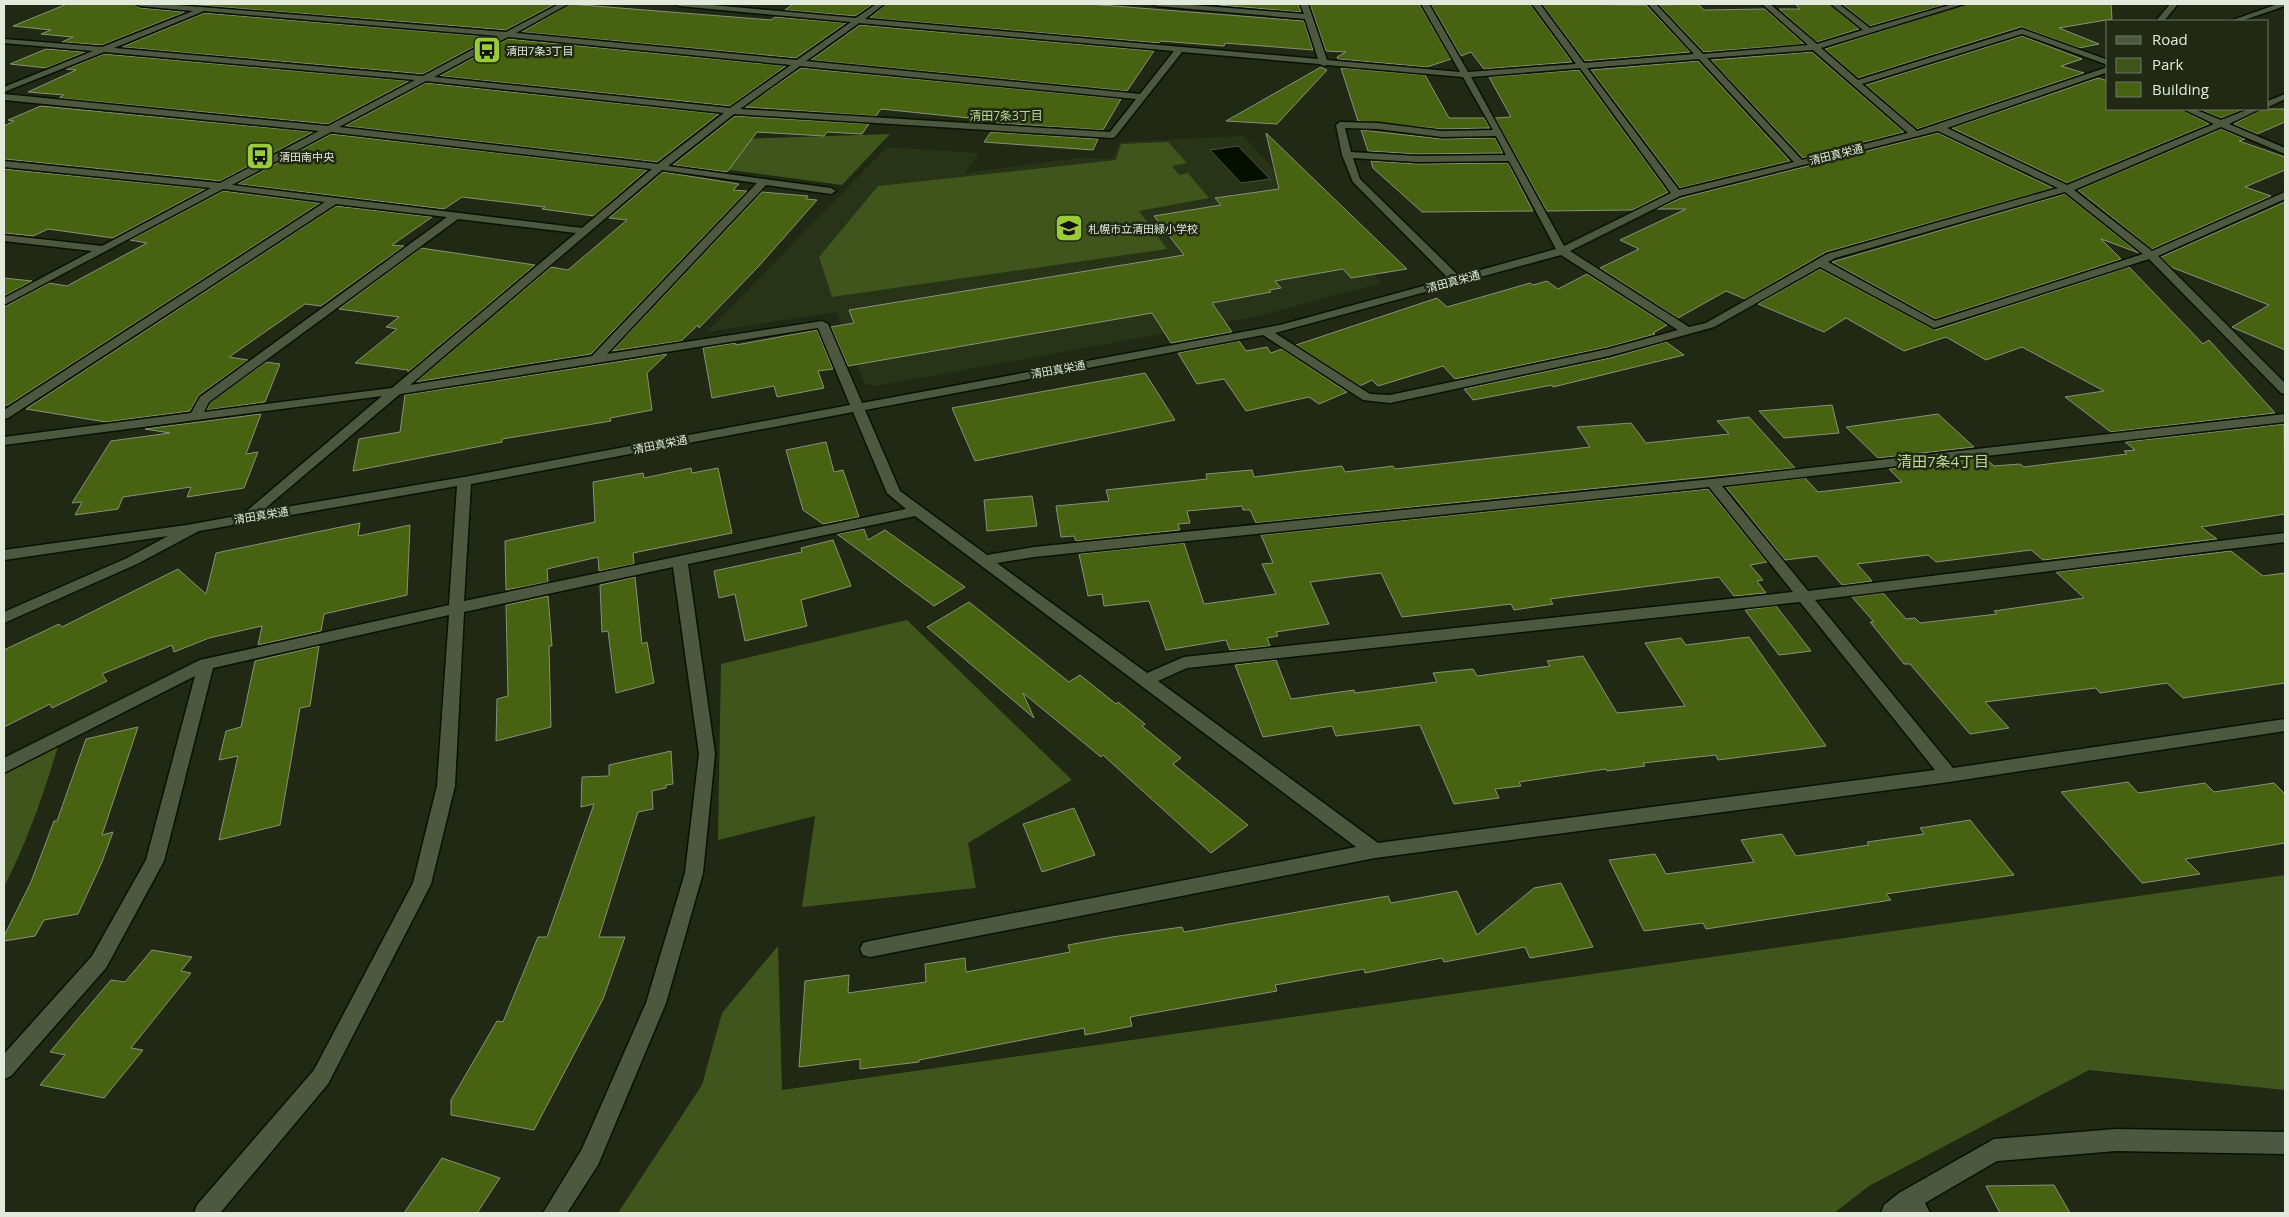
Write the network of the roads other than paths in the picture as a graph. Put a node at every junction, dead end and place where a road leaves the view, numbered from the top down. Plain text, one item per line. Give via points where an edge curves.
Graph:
1 (140, 4) edge
2 (216, 4) edge
3 (564, 4) edge
4 (679, 4) edge
5 (880, 4) edge
6 (1157, 4) edge
7 (1304, 4) edge
8 (1425, 4) edge
9 (1536, 4) edge
10 (1652, 4) edge
11 (1766, 4) edge
12 (1834, 4) edge
13 (1960, 4) edge
14 (2174, 4) edge
15 (2284, 4) edge
16 (1948, 5) edge
17 (204, 9) junction
18 (1309, 16) junction
19 (857, 20) junction
20 (2161, 20) edge
21 (2237, 20) edge
22 (1868, 31) junction
23 (505, 34) junction
24 (4, 41) edge
25 (1815, 47) junction
26 (104, 50) junction
27 (1179, 50) junction
28 (1703, 57) junction
29 (2106, 62) edge
30 (798, 63) junction
31 (1324, 64) junction
32 (1584, 66) junction
33 (2106, 70) edge
34 (2098, 72) junction
35 (1465, 75) junction
36 (2106, 75) edge
37 (423, 78) junction
38 (1856, 84) junction
39 (4, 90) edge
40 (1140, 96) junction
41 (2285, 96) edge
42 (4, 97) edge
43 (2269, 104) edge
44 (2190, 110) edge
45 (2254, 110) edge
46 (732, 111) junction
47 (2222, 123) junction
48 (328, 128) junction
49 (1939, 128) junction
50 (1499, 133) junction
51 (1915, 134) junction
52 (2285, 151) edge
53 (1347, 155) junction
54 (1512, 158) junction
55 (1800, 163) junction
56 (4, 164) edge
57 (660, 167) junction
58 (764, 181) junction
59 (218, 186) junction
60 (2067, 189) junction
61 (831, 192) dead end
62 (1677, 194) junction
63 (2285, 195) edge
64 (332, 202) junction
65 (455, 216) junction
66 (582, 231) junction
67 (4, 238) edge
68 (103, 249) junction
69 (1562, 251) junction
70 (2150, 255) junction
71 (1819, 262) junction
72 (1458, 280) junction
73 (4, 302) edge
74 (1265, 331) junction
75 (1687, 331) junction
76 (597, 358) junction
77 (2282, 382) edge
78 (394, 391) junction
79 (857, 408) junction
80 (4, 415) edge
81 (195, 417) junction
82 (2285, 418) edge
83 (4, 441) edge
84 (464, 481) junction
85 (1712, 483) junction
86 (917, 511) junction
87 (248, 516) junction
88 (195, 527) junction
89 (2285, 537) edge
90 (4, 555) edge
91 (984, 560) junction
92 (680, 562) junction
93 (1805, 596) junction
94 (457, 608) junction
95 (4, 618) edge
96 (206, 664) junction
97 (1145, 681) junction
98 (2285, 725) edge
99 (4, 766) edge
100 (1949, 775) junction
101 (1375, 851) junction
102 (870, 949) dead end
103 (4, 1069) edge
104 (2285, 1143) edge
105 (1906, 1209) edge
106 (205, 1213) edge
107 (554, 1213) edge

1 - 17 street
2 - 17 street
3 - 23 street
4 - 19 street
5 - 19 street
6 - 18 street
7 - 18 street
8 - 35 street
9 - 32 street
10 - 28 street
11 - 25 street
12 - 22 street
13 - 16 street
14 - 20 street
15 - 21 street
16 - 22 street
17 - 23 street
17 - 26 street
18 - 31 street
19 - 27 street
19 - 30 street
22 - 25 street
23 - 30 street
23 - 37 street
24 - 26 street
25 - 28 street
25 - 38 street
26 - 37 street
26 - 39 street
27 - 31 street
27 - 40 street
28 - 32 street
28 - 55 street
29 - 38 street via 2022,31
30 - 40 street
30 - 46 street
31 - 35 street
32 - 35 street
32 - 62 street
33 - 34 street, 清田真栄通
34 - 36 street
34 - 49 street, 清田真栄通
35 - 50 street
37 - 46 street
37 - 48 street
38 - 51 street
40 - 46 street via 1112,135
41 - 43 street
42 - 48 street
44 - 47 street
45 - 47 street
46 - 57 street
47 - 52 street
47 - 60 street
48 - 57 street
48 - 59 street
49 - 51 street, 清田真栄通
49 - 60 street
50 - 53 street via 1442,134 1340,125
50 - 54 street
51 - 55 street, 清田真栄通
53 - 54 street via 1417,159
53 - 72 street via 1356,180
54 - 69 street
55 - 62 street, 清田真栄通
56 - 59 street
57 - 58 street
57 - 66 street
58 - 61 street
58 - 76 street
59 - 64 street
59 - 68 street
60 - 70 street
60 - 71 street
62 - 69 street, 清田真栄通
63 - 70 street
64 - 65 street
64 - 80 street
65 - 66 street
65 - 81 street via 204,400
66 - 78 street
67 - 68 street
68 - 73 street
69 - 72 street, 清田真栄通
69 - 75 street
70 - 71 street via 1934,326
70 - 77 street
71 - 75 street via 1710,325
72 - 74 street, 清田真栄通
74 - 75 street via 1367,397 1390,399 1609,352
74 - 79 street, 清田真栄通
76 - 78 street
76 - 79 street via 822,324
78 - 81 street
78 - 87 street
79 - 84 street, 清田真栄通
79 - 86 street via 894,493
81 - 83 street
82 - 85 street
84 - 87 street, 清田真栄通
84 - 94 street
85 - 91 street via 1034,552
85 - 93 street
86 - 91 street
86 - 92 street
87 - 88 street, 清田真栄通
88 - 90 street
88 - 95 street, 清田真栄通 via 132,561
89 - 93 street
91 - 97 street
92 - 94 street
92 - 107 street via 707,754 694,873 656,1003 590,1157
93 - 97 street via 1184,663
93 - 100 street
94 - 96 street
94 - 106 street via 446,786 422,884 321,1077
96 - 99 street
96 - 103 street via 155,861 99,962
97 - 101 street
98 - 100 street
100 - 101 street
101 - 102 street
104 - 105 street via 2116,1140 1994,1150

